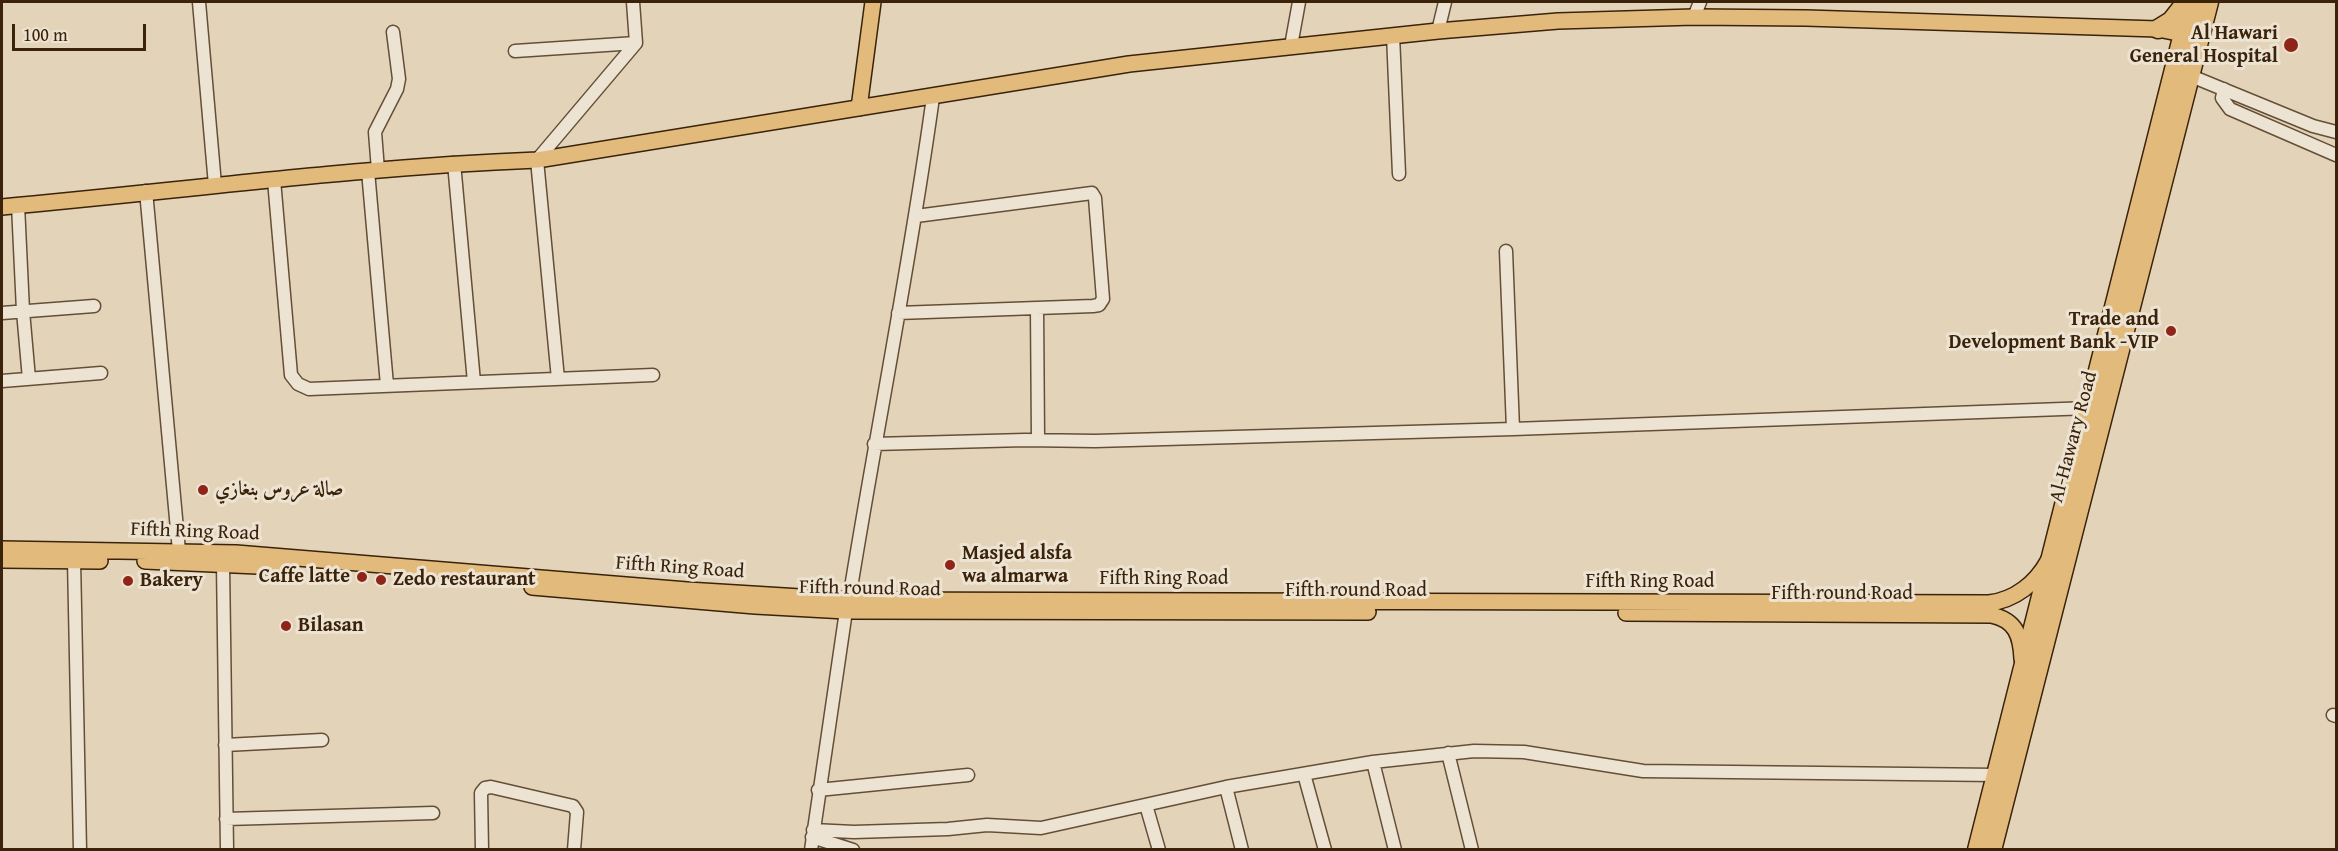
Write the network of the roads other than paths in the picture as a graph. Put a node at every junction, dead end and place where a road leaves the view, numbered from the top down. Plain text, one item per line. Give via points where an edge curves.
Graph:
1 (199, 2) edge
2 (633, 2) edge
3 (873, 2) edge
4 (1299, 2) edge
5 (1445, 2) edge
6 (1700, 2) edge
7 (2186, 2) edge
8 (2191, 2) edge
9 (2209, 2) edge
10 (1694, 17) junction
11 (1438, 30) junction
12 (393, 32) dead end
13 (2157, 32) junction
14 (1393, 35) junction
15 (2182, 39) junction
16 (636, 43) junction
17 (1291, 46) junction
18 (515, 51) dead end
19 (2175, 65) junction
20 (2191, 76) junction
21 (2224, 89) junction
22 (933, 97) junction
23 (859, 108) junction
24 (2337, 132) edge
25 (2337, 155) edge
26 (537, 160) junction
27 (454, 163) junction
28 (373, 171) junction
29 (1399, 174) dead end
30 (274, 180) junction
31 (215, 184) junction
32 (146, 191) junction
33 (18, 205) junction
34 (2, 207) edge
35 (916, 216) junction
36 (1506, 250) dead end
37 (94, 306) dead end
38 (1037, 308) junction
39 (23, 311) junction
40 (2, 313) edge
41 (898, 313) junction
42 (2116, 332) junction
43 (101, 374) dead end
44 (653, 375) dead end
45 (28, 379) junction
46 (558, 379) junction
47 (2, 381) edge
48 (474, 382) junction
49 (387, 386) junction
50 (2090, 408) junction
51 (1514, 429) junction
52 (1038, 440) junction
53 (874, 444) junction
54 (2, 549) edge
55 (2052, 549) junction
56 (179, 551) junction
57 (42, 555) junction
58 (2, 560) edge
59 (74, 561) junction
60 (223, 564) junction
61 (847, 605) junction
62 (1560, 608) junction
63 (2022, 672) junction
64 (322, 740) dead end
65 (225, 745) junction
66 (1448, 753) junction
67 (1373, 762) junction
68 (1304, 774) junction
69 (968, 775) dead end
70 (1996, 775) junction
71 (1226, 788) junction
72 (818, 790) junction
73 (1146, 805) junction
74 (433, 813) dead end
75 (226, 819) junction
76 (812, 839) edge
77 (80, 849) edge
78 (226, 849) edge
79 (482, 849) edge
80 (574, 849) edge
81 (853, 849) edge
82 (1159, 849) edge
83 (1242, 849) edge
84 (1325, 849) edge
85 (1395, 849) edge
86 (1472, 849) edge
87 (1977, 849) edge
88 (1992, 849) edge

1 - 31 street
2 - 16 street
3 - 23 main road
4 - 17 street
5 - 11 street
6 - 10 street
7 - 13 highway
8 - 15 highway, Al-Hawary Road
9 - 20 highway, Al-Hawary Road
10 - 11 main road
10 - 13 main road via 1828,18
11 - 14 main road
12 - 28 street via 399,79 375,132
13 - 15 main road
13 - 19 highway
14 - 17 main road
14 - 29 street
15 - 19 highway, Al-Hawary Road
16 - 18 street
16 - 26 street
17 - 22 main road via 1129,64
19 - 42 highway, Al-Hawary Road
20 - 21 street
20 - 42 highway, Al-Hawary Road
21 - 24 street
21 - 25 street via 2222,98 2230,109
22 - 23 main road
22 - 35 street
23 - 26 main road
26 - 27 main road
26 - 46 street
27 - 28 main road
27 - 48 street
28 - 30 main road
28 - 49 street
30 - 31 main road
30 - 49 street via 291,375 298,384 309,388
31 - 32 main road
32 - 33 main road
32 - 56 street
33 - 34 main road
33 - 39 street
35 - 38 street via 1092,193 1103,299 1093,306
35 - 41 street
36 - 51 street
37 - 39 street
38 - 41 street
38 - 52 street
39 - 40 street
39 - 45 street
41 - 53 street
42 - 50 highway, Al-Hawary Road
42 - 88 highway, Al-Hawary Road
43 - 45 street
44 - 46 street
45 - 47 street
46 - 48 street
48 - 49 street
50 - 51 street
50 - 55 highway, Al-Hawary Road
51 - 52 street
52 - 53 street
53 - 61 street
54 - 57 main road, Fifth Ring Road
55 - 62 main road, Fifth Ring Road via 2032,583 2016,594 1989,603
55 - 63 highway, Al-Hawary Road
56 - 57 main road, Fifth Ring Road
56 - 61 main road, Fifth Ring Road
57 - 58 main road, Fifth round Road
57 - 59 main road, Fifth round Road
59 - 60 main road, Fifth round Road
59 - 77 street
60 - 61 main road, Fifth round Road via 755,606
60 - 65 street
61 - 62 main road, Fifth Ring Road
61 - 72 street
62 - 63 main road, Fifth round Road via 1991,615 2009,622 2019,634
63 - 70 highway, Al-Hawary Road
64 - 65 street
65 - 75 street
66 - 67 street
66 - 70 street via 1524,752 1653,772
66 - 86 street
67 - 68 street
67 - 85 street
68 - 71 street
68 - 84 street
69 - 72 street
70 - 87 highway, Al-Hawary Road
71 - 73 street
71 - 83 street
72 - 76 street
73 - 76 street via 1041,828 987,825 854,832
73 - 82 street
74 - 75 street
75 - 78 street
76 - 81 street
79 - 80 street via 482,793 491,787 573,806 577,812

